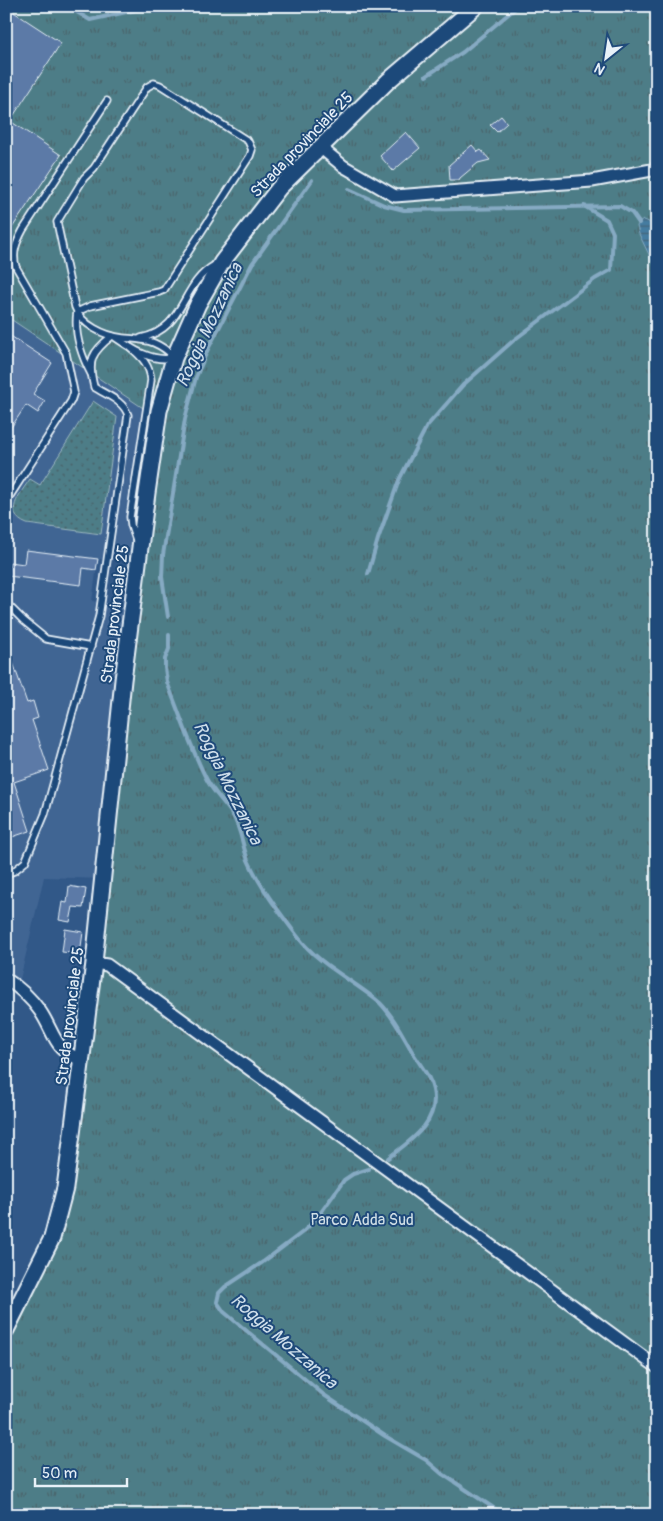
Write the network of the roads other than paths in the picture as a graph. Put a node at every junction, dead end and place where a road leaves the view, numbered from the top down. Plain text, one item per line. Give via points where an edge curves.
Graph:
1 (476, 6) edge
2 (107, 101) dead end
3 (320, 147) junction
4 (657, 170) edge
5 (222, 262) junction
6 (77, 312) junction
7 (112, 336) junction
8 (138, 339) junction
9 (131, 348) junction
10 (174, 358) junction
11 (91, 374) junction
12 (6, 502) edge
13 (140, 552) junction
14 (6, 603) edge
15 (91, 647) junction
16 (6, 874) edge
17 (94, 963) junction
18 (6, 979) edge
19 (82, 1060) junction
20 (6, 1330) edge
21 (657, 1368) edge

1 - 3 street, Strada provinciale 25 via 388,81
2 - 12 lane via 15,246 16,267 66,353 74,392
3 - 4 street via 343,166 395,196 592,181
3 - 5 street, Strada provinciale 25 via 279,188
5 - 8 lane via 195,282 177,315 164,329
5 - 10 street, Strada provinciale 25 via 198,304
6 - 6 lane via 58,219 147,87 154,83 160,85 248,141 252,150 250,156 164,290 90,306
6 - 7 lane via 88,324
6 - 11 lane via 75,324 83,360
7 - 8 lane
7 - 9 lane
7 - 11 lane via 93,354
8 - 10 lane via 160,346
9 - 10 lane via 157,358
9 - 13 lane via 144,361 151,380 130,517
10 - 13 street, Strada provinciale 25 via 155,432
11 - 15 lane via 94,387 117,401 128,415 99,616
13 - 17 street, Strada provinciale 25 via 124,671
14 - 15 lane via 46,639
15 - 16 lane via 45,814 25,862
17 - 19 street, Strada provinciale 25
17 - 21 street via 107,965
18 - 19 street via 31,999 60,1048
19 - 20 street, Strada provinciale 25 via 64,1188 52,1238

